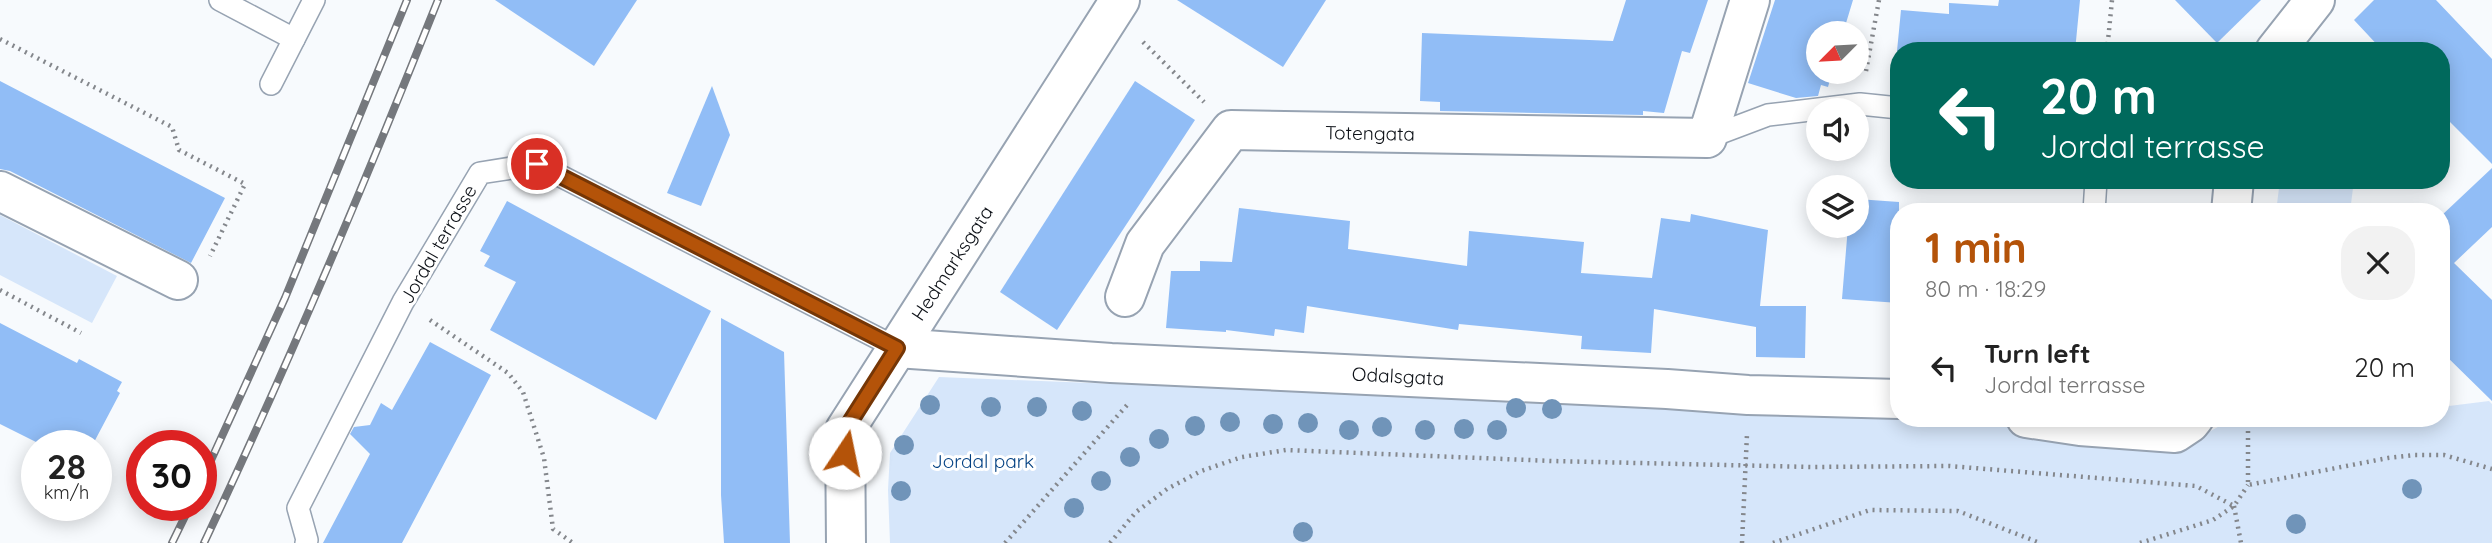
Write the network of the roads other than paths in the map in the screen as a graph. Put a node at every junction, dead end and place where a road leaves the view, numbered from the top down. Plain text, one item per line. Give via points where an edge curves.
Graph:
1 (220, 0) edge
2 (314, 0) edge
3 (1750, 0) edge
4 (2315, 0) edge
5 (1116, 6) edge
6 (294, 39) junction
7 (2282, 42) edge
8 (271, 84) dead end
9 (1890, 107) edge
10 (1707, 138) junction
11 (0, 191) edge
12 (178, 281) dead end
13 (1125, 297) dead end
14 (897, 348) junction
15 (1890, 399) edge
16 (2123, 427) edge
17 (2184, 427) edge
18 (306, 543) edge
19 (846, 543) edge

1 - 6 lane
2 - 6 lane
3 - 10 street
4 - 7 street
5 - 14 street, Hedmarksgata
6 - 8 lane
9 - 10 lane, Totengata via 1860,104 1768,115
10 - 13 street, Totengata via 1231,130 1145,244
11 - 12 street
14 - 15 street, Odalsgata via 1163,366
14 - 18 lane, Jordal terrasse via 537,164 480,173 403,302 298,508
14 - 19 street, Hedmarksgata via 845,430
16 - 17 street via 2175,433

